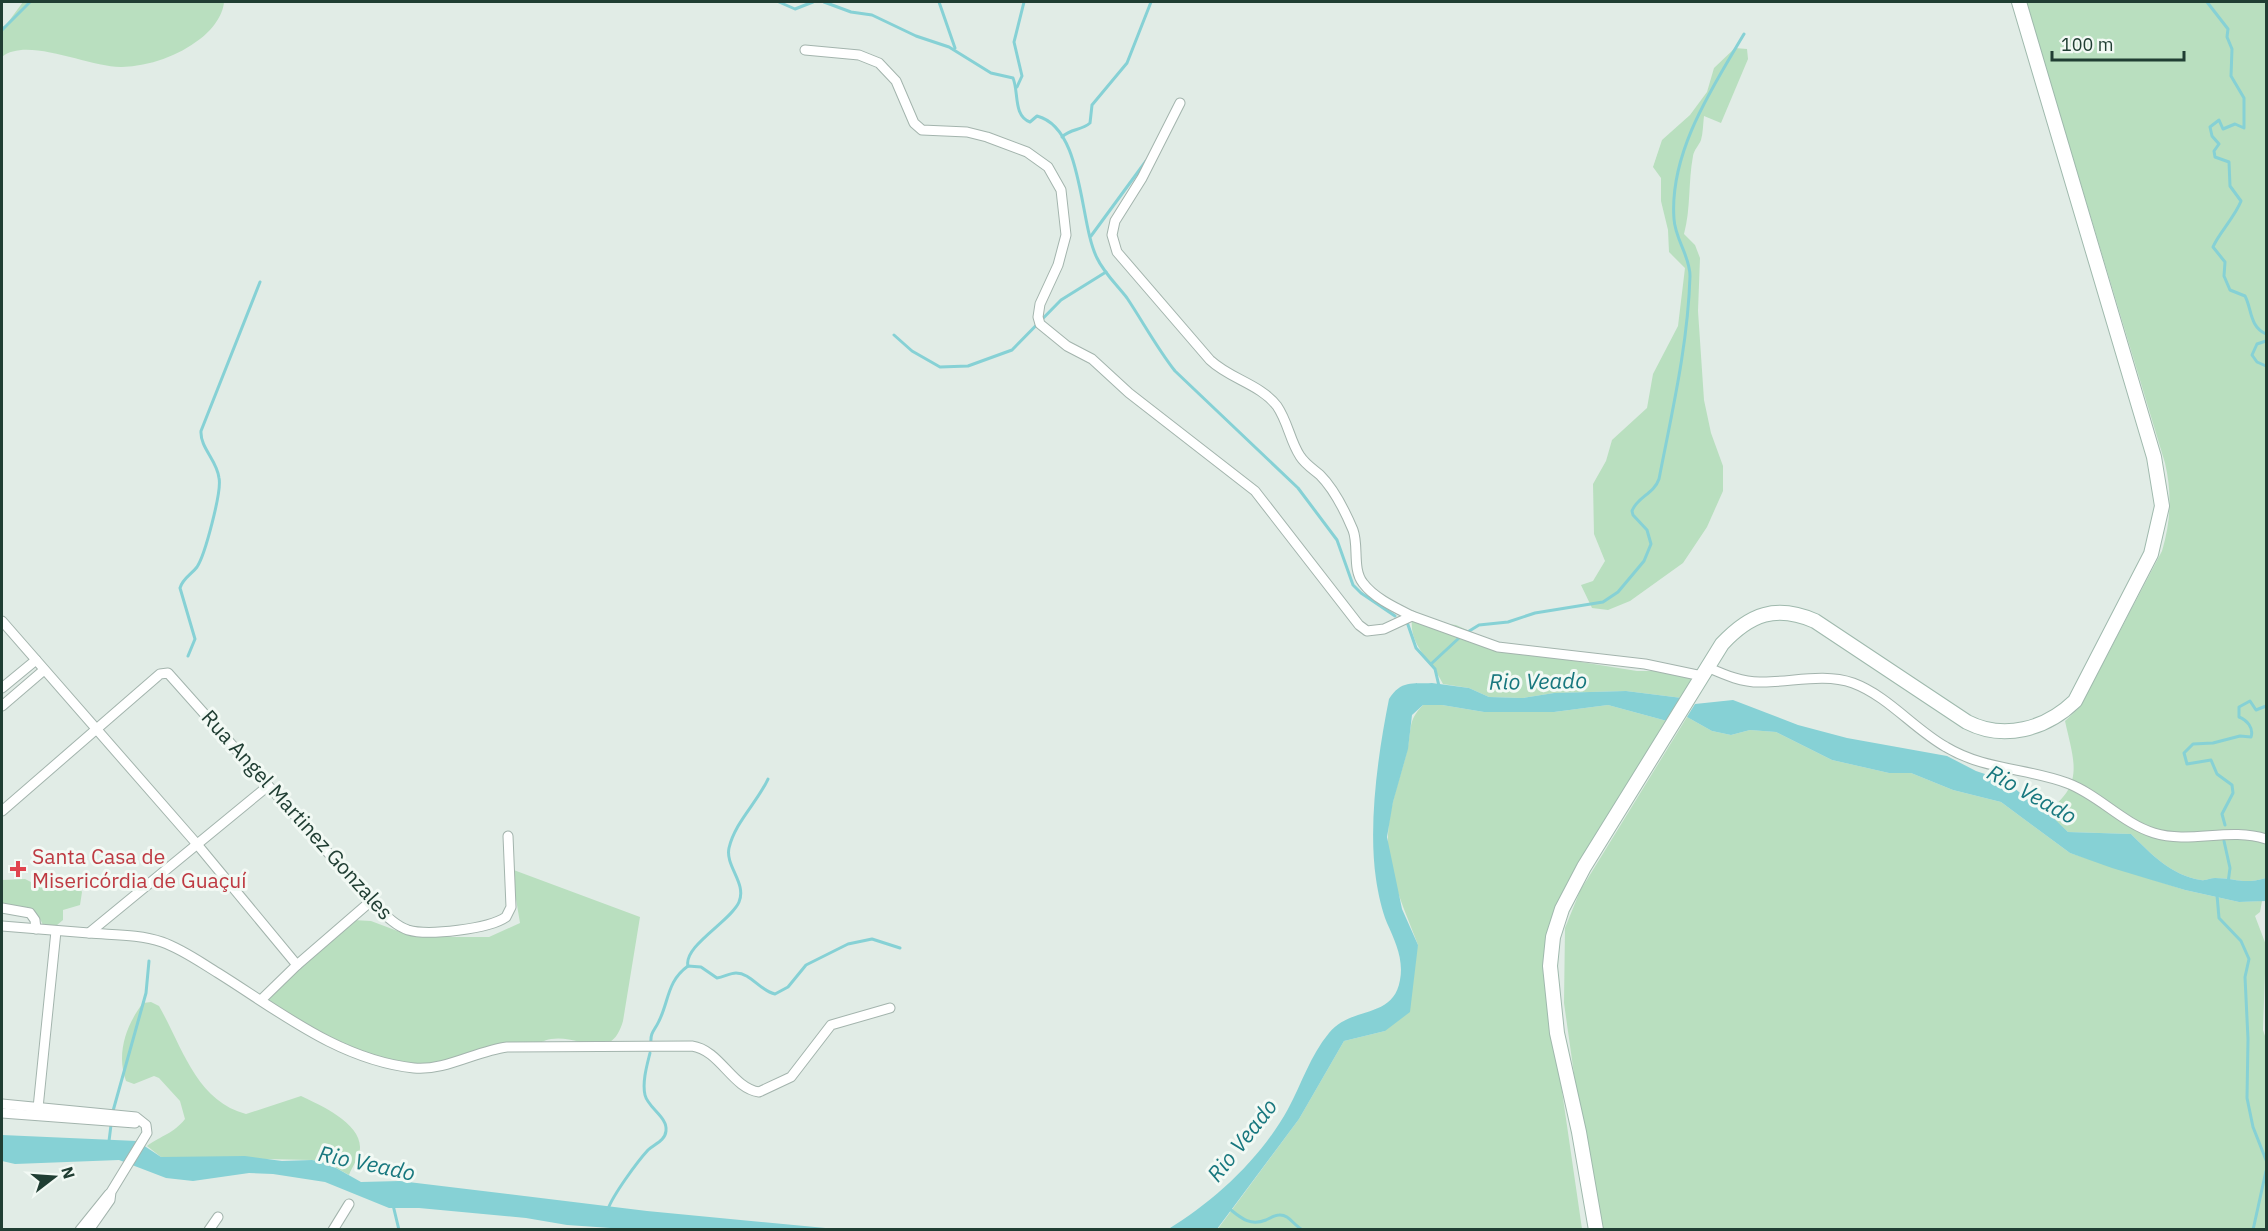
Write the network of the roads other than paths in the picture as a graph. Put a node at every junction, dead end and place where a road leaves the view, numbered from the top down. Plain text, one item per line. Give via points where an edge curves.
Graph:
1 (2019, 2) edge
2 (805, 50) dead end
3 (1180, 103) dead end
4 (1412, 616) junction
5 (2, 621) edge
6 (36, 660) junction
7 (44, 670) junction
8 (1704, 671) junction
9 (2, 688) edge
10 (2, 706) edge
11 (94, 729) junction
12 (268, 786) junction
13 (2, 811) edge
14 (508, 836) dead end
15 (2266, 839) edge
16 (196, 843) junction
17 (371, 901) junction
18 (2, 909) edge
19 (2, 926) edge
20 (36, 929) junction
21 (56, 931) junction
22 (89, 933) junction
23 (297, 965) junction
24 (261, 1000) junction
25 (890, 1008) dead end
26 (2, 1104) edge
27 (38, 1108) junction
28 (2, 1113) edge
29 (143, 1121) junction
30 (111, 1192) junction
31 (349, 1204) dead end
32 (218, 1217) dead end
33 (80, 1230) edge
34 (89, 1230) edge
35 (209, 1230) edge
36 (333, 1230) edge
37 (1596, 1230) edge

1 - 8 main road via 2154,457 2162,506 2151,554 2075,701 2061,714 2023,730 2002,733 1981,729 1815,621 1798,614 1781,611 1746,622 1722,644
2 - 4 street via 859,55 879,63 896,81 914,123 922,130 987,137 1027,152 1048,167 1061,190 1066,235 1038,310 1040,324 1092,359 1129,393 1255,491 1359,625 1373,632
3 - 4 street via 1115,221 1112,235 1117,252 1220,370 1265,393 1275,404 1298,453 1321,476 1344,511 1354,533 1362,583
4 - 8 street via 1498,647
5 - 6 street
6 - 7 street
6 - 9 street
7 - 10 street
7 - 11 street
8 - 15 street via 1747,681 1815,678 1853,683 1872,692 1960,755 2065,783 2153,832 2234,834
8 - 37 main road via 1584,867 1562,909 1553,937 1550,966 1557,1033
11 - 12 street, Rua Angel Martinez Gonzales via 160,674 171,675
11 - 13 street
11 - 16 street
12 - 16 street
12 - 17 street, Rua Angel Martinez Gonzales
14 - 17 street, Rua Angel Martinez Gonzales via 511,907 500,921 456,930 418,932 401,927
16 - 22 street
16 - 23 street
17 - 23 street
18 - 20 street via 30,913
19 - 20 street
20 - 21 street
21 - 22 street
21 - 27 street
22 - 24 street via 160,941
23 - 24 street
24 - 25 street via 334,1044 391,1064 430,1068 507,1047 692,1046 707,1052 746,1086 759,1092 791,1077 831,1025
26 - 27 street
27 - 29 street via 136,1117
28 - 29 street
29 - 30 street via 148,1129
30 - 33 street
30 - 34 street via 110,1200
31 - 36 street
32 - 35 street

